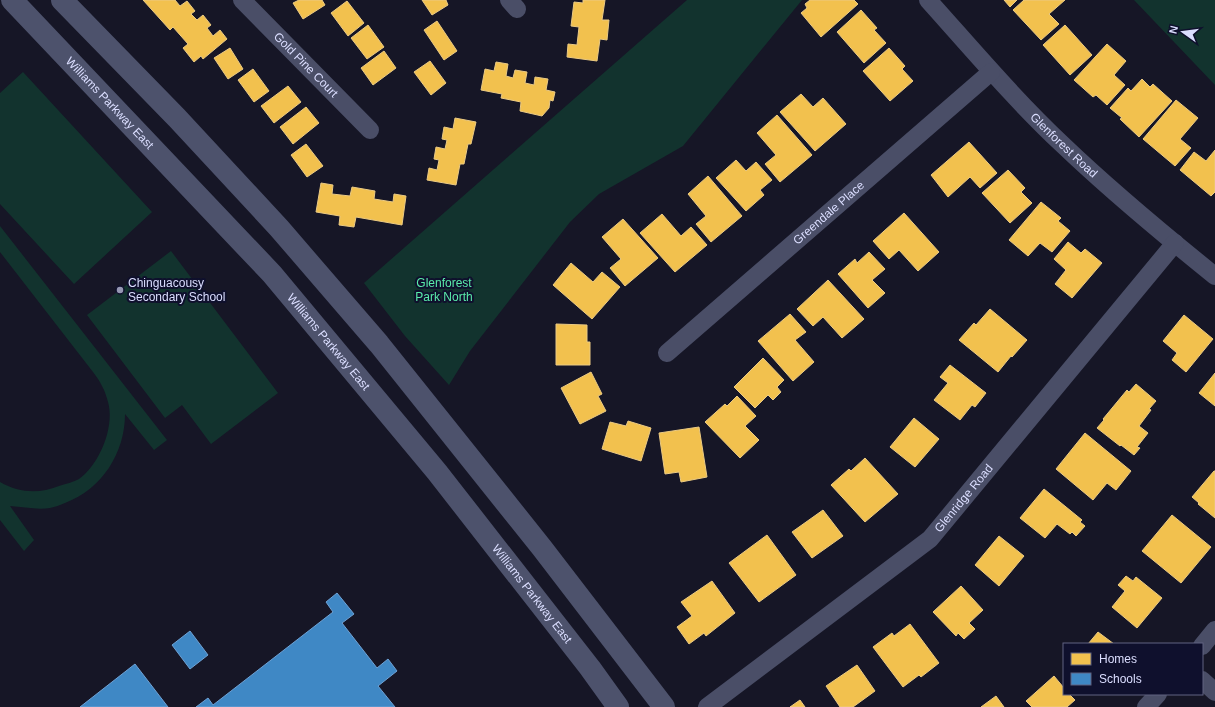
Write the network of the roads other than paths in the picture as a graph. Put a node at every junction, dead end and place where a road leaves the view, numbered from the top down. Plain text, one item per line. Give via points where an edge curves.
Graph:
1 (12, 0) edge
2 (62, 0) edge
3 (242, 0) edge
4 (928, 0) edge
5 (991, 72) junction
6 (370, 130) dead end
7 (1174, 243) junction
8 (1215, 276) edge
9 (667, 353) dead end
10 (1215, 630) edge
11 (1203, 645) edge
12 (1203, 681) edge
13 (1215, 692) edge
14 (1157, 695) edge
15 (618, 707) edge
16 (664, 707) edge
17 (707, 707) edge
18 (1146, 707) edge

1 - 15 main road, Williams Parkway East via 272,274 437,472
2 - 16 main road via 274,222 380,344
3 - 6 street, Gold Pine Court
4 - 5 street, Glenforest Road
5 - 7 street, Glenforest Road via 1062,145
5 - 9 street, Greendale Place
7 - 8 street, Glenforest Road
7 - 17 street, Glenridge Road via 930,539
10 - 11 street
12 - 13 street
14 - 18 street

